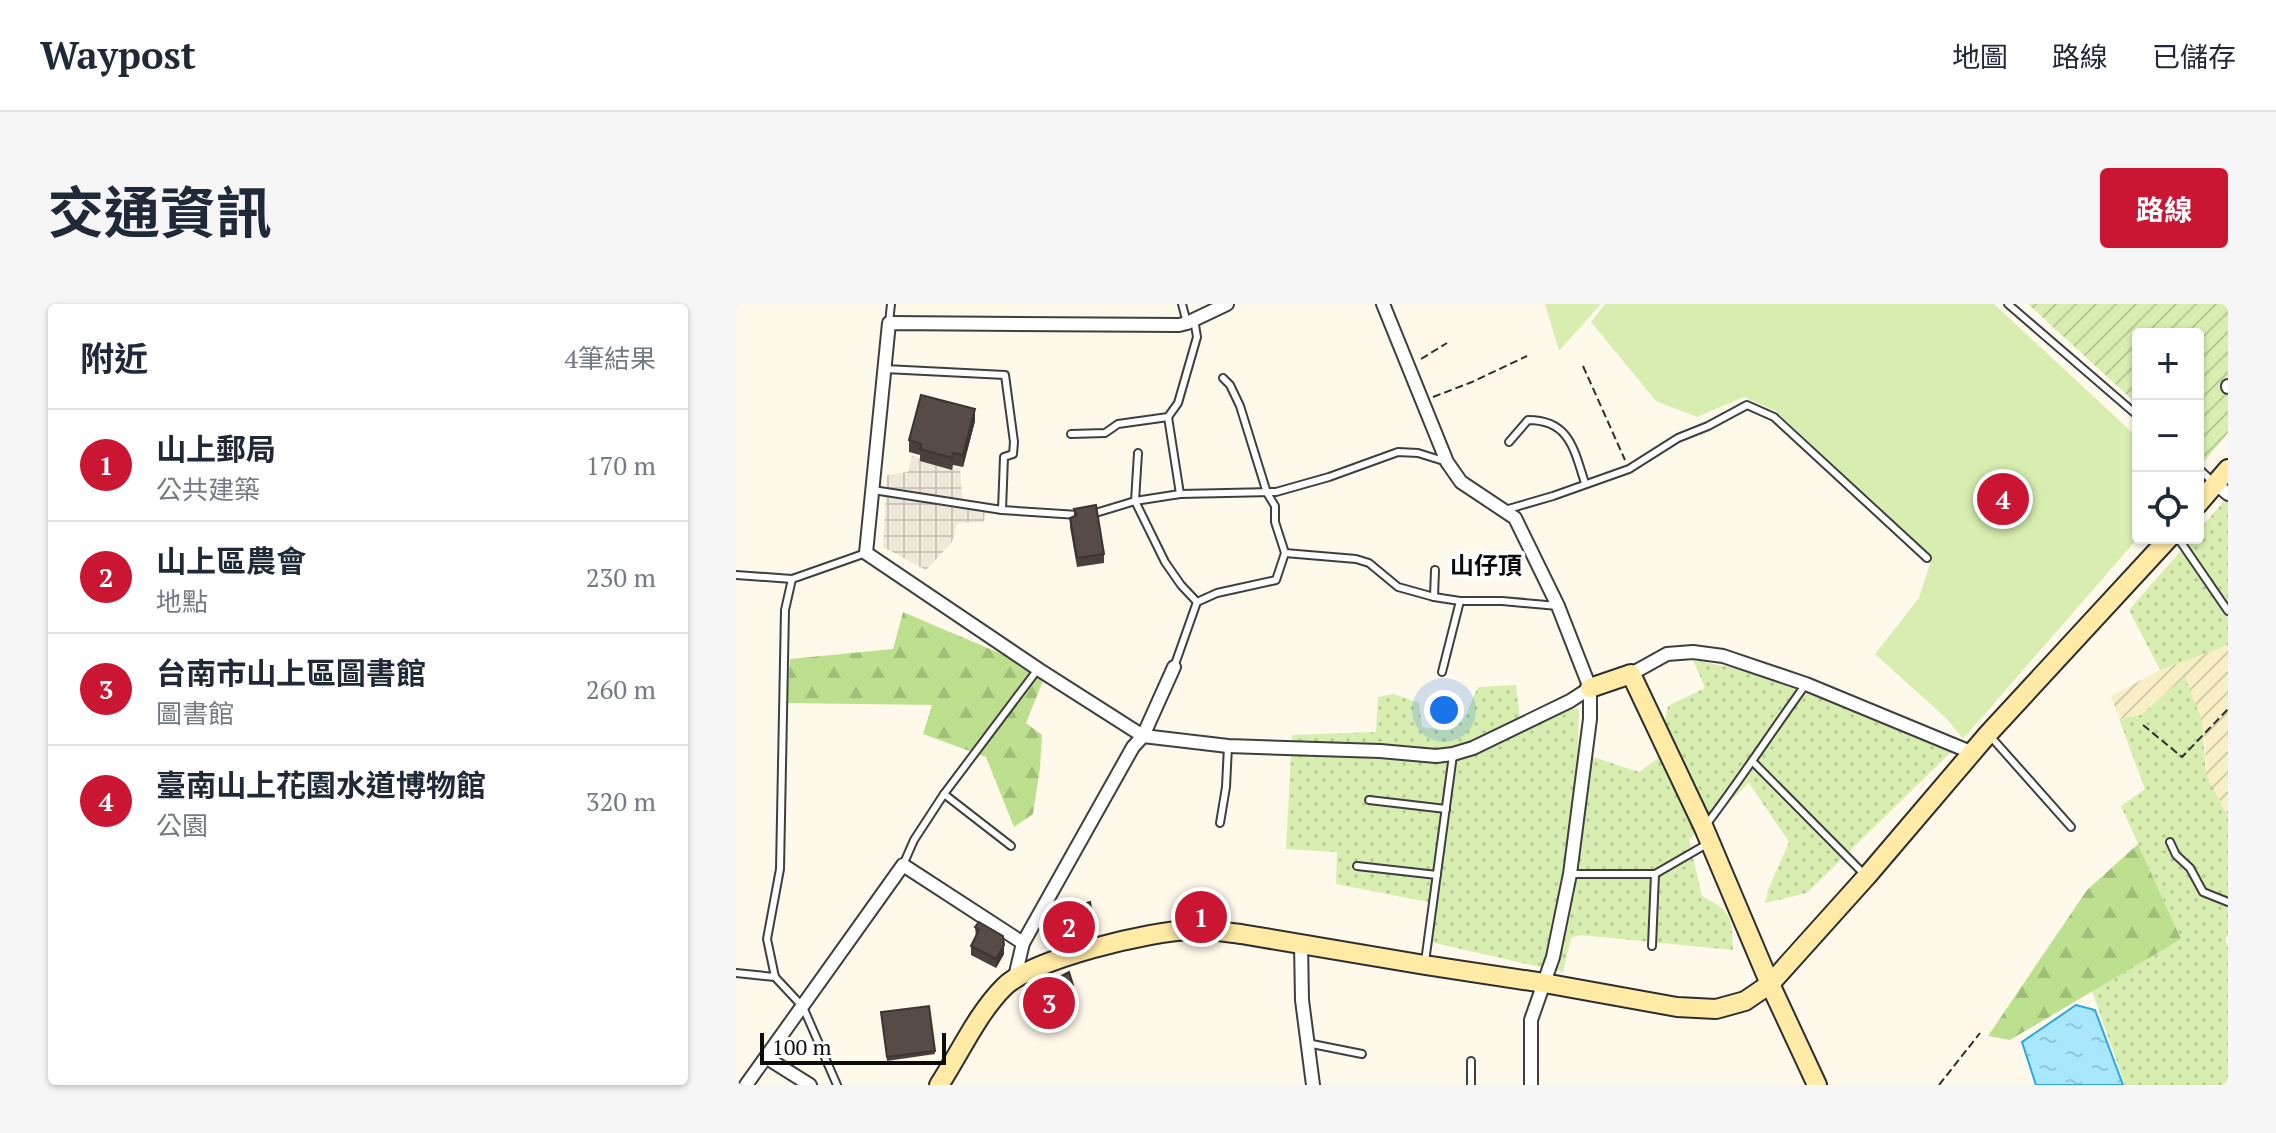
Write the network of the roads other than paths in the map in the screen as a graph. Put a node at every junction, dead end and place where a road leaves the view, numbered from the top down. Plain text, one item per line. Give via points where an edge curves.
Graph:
1 (891, 304) edge
2 (1182, 304) edge
3 (1227, 304) edge
4 (1383, 304) edge
5 (2008, 304) edge
6 (1191, 321) junction
7 (889, 323) junction
8 (885, 369) junction
9 (1223, 378) dead end
10 (2132, 411) edge
11 (1168, 417) junction
12 (1071, 434) dead end
13 (1509, 442) dead end
14 (1138, 453) dead end
15 (1447, 462) junction
16 (2228, 469) edge
17 (2203, 472) edge
18 (1585, 483) junction
19 (2222, 488) edge
20 (873, 490) junction
21 (1267, 493) junction
22 (1180, 494) junction
23 (2204, 500) edge
24 (1135, 501) junction
25 (1002, 510) junction
26 (1505, 510) junction
27 (2163, 544) edge
28 (2182, 544) edge
29 (866, 553) junction
30 (1285, 553) junction
31 (1927, 558) dead end
32 (1435, 570) dead end
33 (736, 575) edge
34 (792, 579) junction
35 (1434, 597) junction
36 (1460, 601) junction
37 (1197, 602) junction
38 (1558, 606) junction
39 (2228, 611) edge
40 (1174, 667) joint
41 (1038, 669) junction
42 (1442, 672) dead end
43 (1631, 674) junction
44 (1806, 684) junction
45 (1590, 688) junction
46 (1988, 734) junction
47 (1143, 736) junction
48 (1228, 746) junction
49 (1973, 753) junction
50 (1453, 754) junction
51 (1753, 762) junction
52 (944, 794) junction
53 (1369, 800) dead end
54 (1446, 809) junction
55 (1220, 823) dead end
56 (2071, 827) dead end
57 (1707, 835) junction
58 (2170, 842) dead end
59 (1011, 846) dead end
60 (903, 865) junction
61 (1357, 866) dead end
62 (1570, 874) junction
63 (1655, 874) junction
64 (1437, 875) junction
65 (1867, 876) junction
66 (2228, 902) edge
67 (1023, 943) junction
68 (1301, 943) junction
69 (1652, 946) dead end
70 (1425, 965) junction
71 (736, 973) edge
72 (775, 977) junction
73 (1015, 977) junction
74 (1544, 983) junction
75 (1770, 984) junction
76 (803, 1007) junction
77 (1307, 1043) junction
78 (1362, 1054) dead end
79 (767, 1058) junction
80 (1471, 1061) dead end
81 (746, 1085) edge
82 (810, 1085) edge
83 (837, 1085) edge
84 (939, 1085) edge
85 (1313, 1085) edge
86 (1471, 1085) edge
87 (1531, 1085) edge
88 (1817, 1085) edge

1 - 7 lane
2 - 6 lane
3 - 6 street
4 - 15 street
5 - 10 lane
6 - 7 street
6 - 11 lane via 1197,337 1178,403
7 - 8 street
8 - 20 street
8 - 25 lane via 1005,375 1014,442 1013,454 1004,457
9 - 21 lane via 1240,406
11 - 12 lane via 1118,424 1105,433
11 - 22 lane
13 - 18 lane via 1528,420 1558,426 1574,448
14 - 24 lane
15 - 21 lane via 1398,452
15 - 26 street via 1461,482
16 - 19 main road
17 - 19 lane
18 - 26 lane
18 - 31 lane via 1629,469 1747,405 1774,417
19 - 23 main road
20 - 25 lane
20 - 29 street
21 - 22 lane
21 - 30 lane
22 - 24 lane
24 - 25 lane via 1089,515
24 - 37 lane via 1165,562
26 - 38 street via 1515,518
27 - 46 main road
28 - 39 lane
29 - 34 lane
29 - 41 street
30 - 35 lane via 1356,559 1398,587
30 - 37 lane via 1276,580
32 - 35 lane
33 - 34 lane
34 - 72 lane via 785,610 780,869 767,939
35 - 36 lane
36 - 38 lane
36 - 42 lane
37 - 40 lane
38 - 45 street
40 - 47 street
41 - 47 street
41 - 52 lane
43 - 44 street via 1667,654 1693,652 1735,659
43 - 45 main road
43 - 57 main road
44 - 49 street
44 - 51 lane
45 - 50 street
45 - 62 street
46 - 49 main road
46 - 56 lane
47 - 48 street
47 - 67 street
48 - 50 street
48 - 55 lane
49 - 65 main road
50 - 54 lane
51 - 57 lane
51 - 65 lane
52 - 59 lane
52 - 60 lane
53 - 54 lane
54 - 64 lane
57 - 63 lane
57 - 75 main road
58 - 66 lane via 2203,892
60 - 67 street
60 - 76 street
61 - 64 lane
62 - 63 lane
62 - 74 street
63 - 69 lane
64 - 70 lane
65 - 75 main road
67 - 73 street
68 - 70 main road
68 - 73 main road via 1212,930 1159,932 1059,959
68 - 77 street
70 - 74 main road
71 - 72 lane
72 - 76 lane
73 - 84 main road via 987,1009
74 - 75 main road via 1696,1009 1745,1001
74 - 87 street via 1531,1020
75 - 88 main road
76 - 79 street
76 - 83 lane
77 - 78 lane
77 - 85 street
79 - 81 street
79 - 82 street
80 - 86 lane

